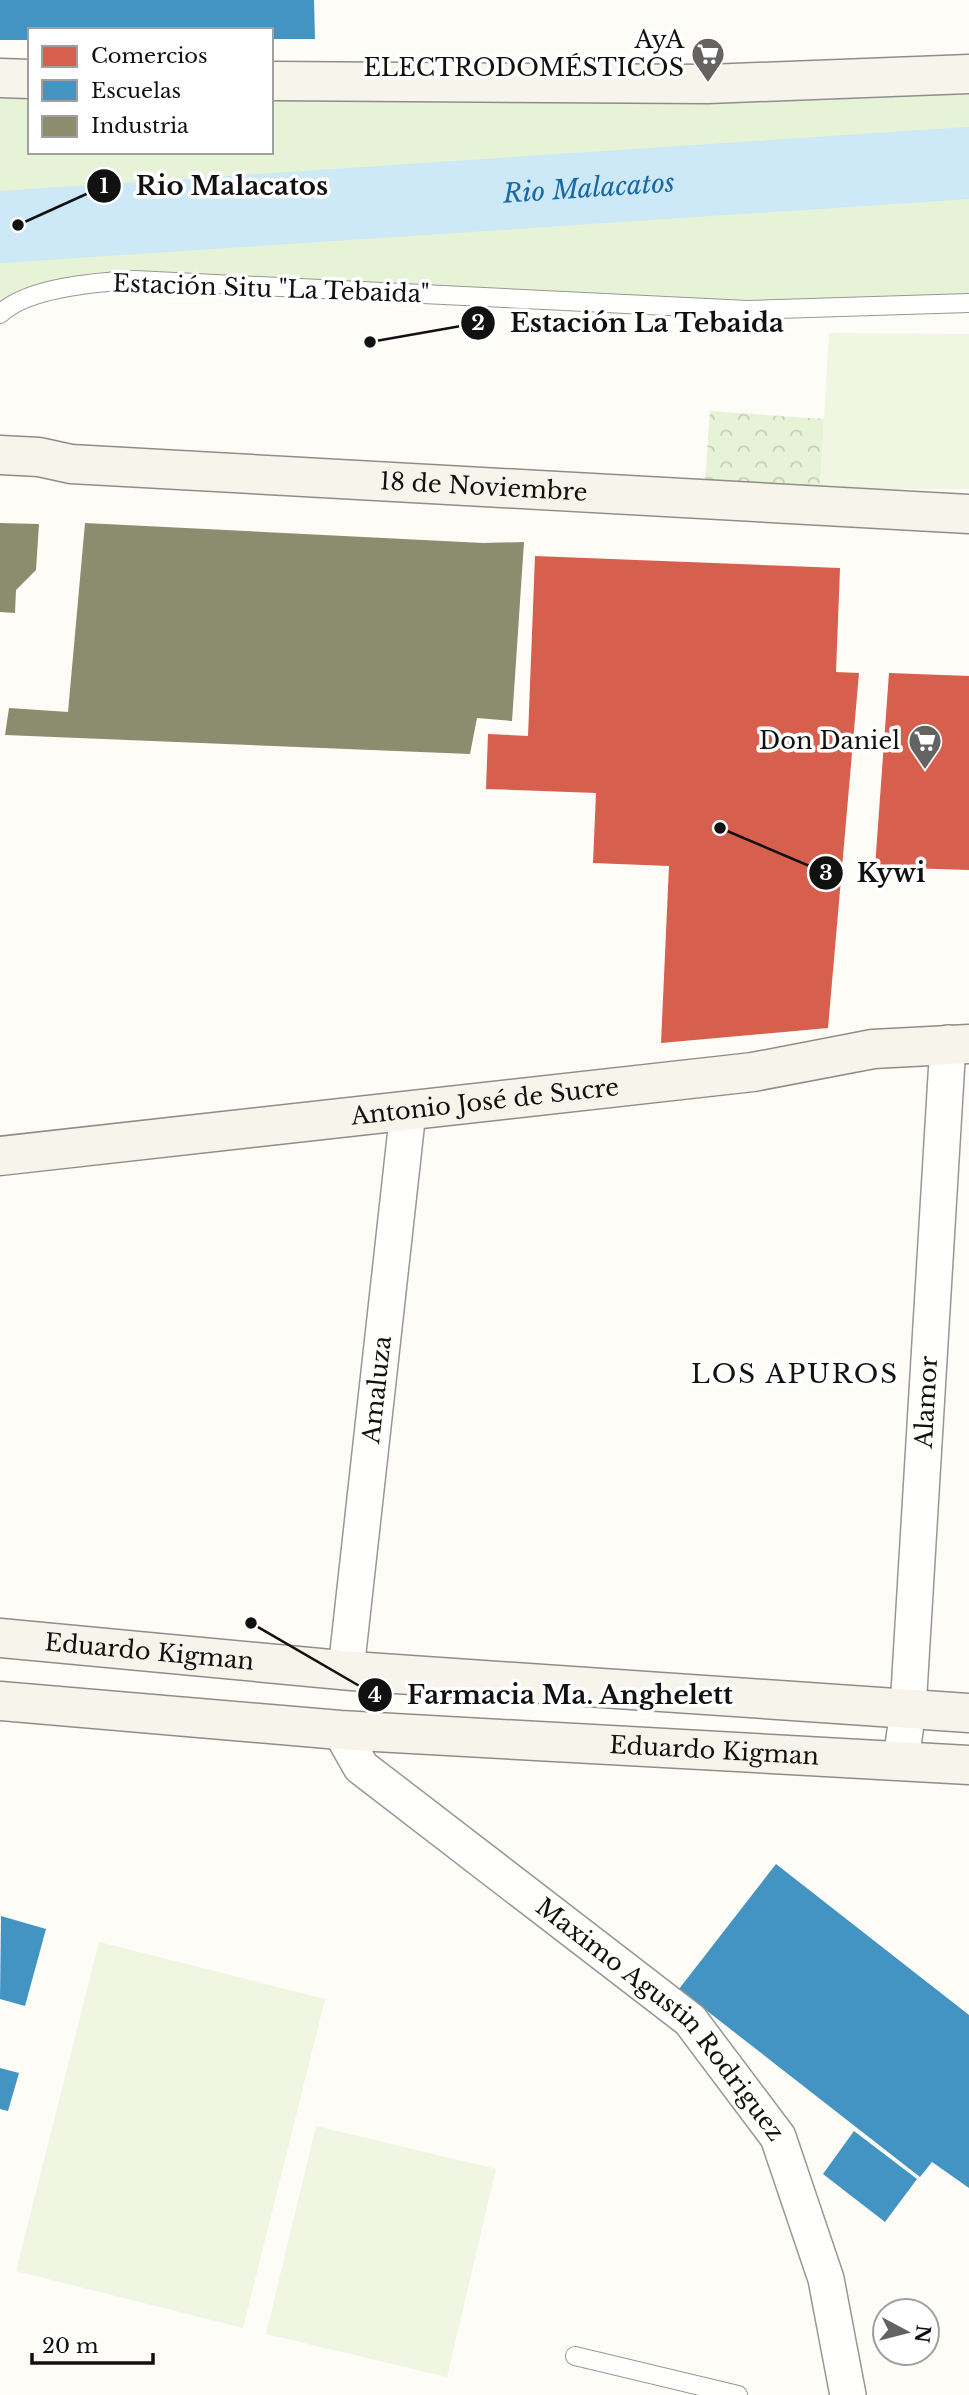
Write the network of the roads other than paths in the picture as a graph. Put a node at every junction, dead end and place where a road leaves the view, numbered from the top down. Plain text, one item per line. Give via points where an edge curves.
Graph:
1 (969, 74) edge
2 (0, 78) edge
3 (28, 79) edge
4 (273, 81) edge
5 (969, 303) edge
6 (0, 314) edge
7 (0, 434) edge
8 (0, 455) edge
9 (39, 457) junction
10 (969, 514) edge
11 (958, 1044) edge
12 (408, 1111) junction
13 (0, 1156) edge
14 (0, 1638) edge
15 (346, 1670) junction
16 (0, 1701) edge
17 (908, 1709) junction
18 (969, 1713) edge
19 (340, 1730) junction
20 (901, 1761) junction
21 (969, 1765) edge
22 (575, 2356) dead end
23 (738, 2395) edge
24 (848, 2395) edge

1 - 4 street via 708,84
2 - 3 street
5 - 6 lane, Estación Situ "La Tebaida" via 748,310 135,280 82,283 40,295
7 - 9 lane
8 - 9 street, 18 de Noviembre
9 - 10 street, 18 de Noviembre via 71,464
11 - 12 street, Antonio José de Sucre via 873,1049 740,1073
11 - 17 street, Alamor
12 - 13 street, Antonio José de Sucre
12 - 15 street, Amaluza
14 - 15 street, Eduardo Kigman
15 - 17 street, Eduardo Kigman
15 - 19 street
16 - 19 street, Eduardo Kigman
17 - 18 street, Eduardo Kigman
17 - 20 street, Alamor
19 - 20 street, Eduardo Kigman
19 - 24 street, Maximo Agustin Rodriguez via 361,1767 690,2020 778,2137 826,2280
20 - 21 street, Eduardo Kigman
22 - 23 lane

